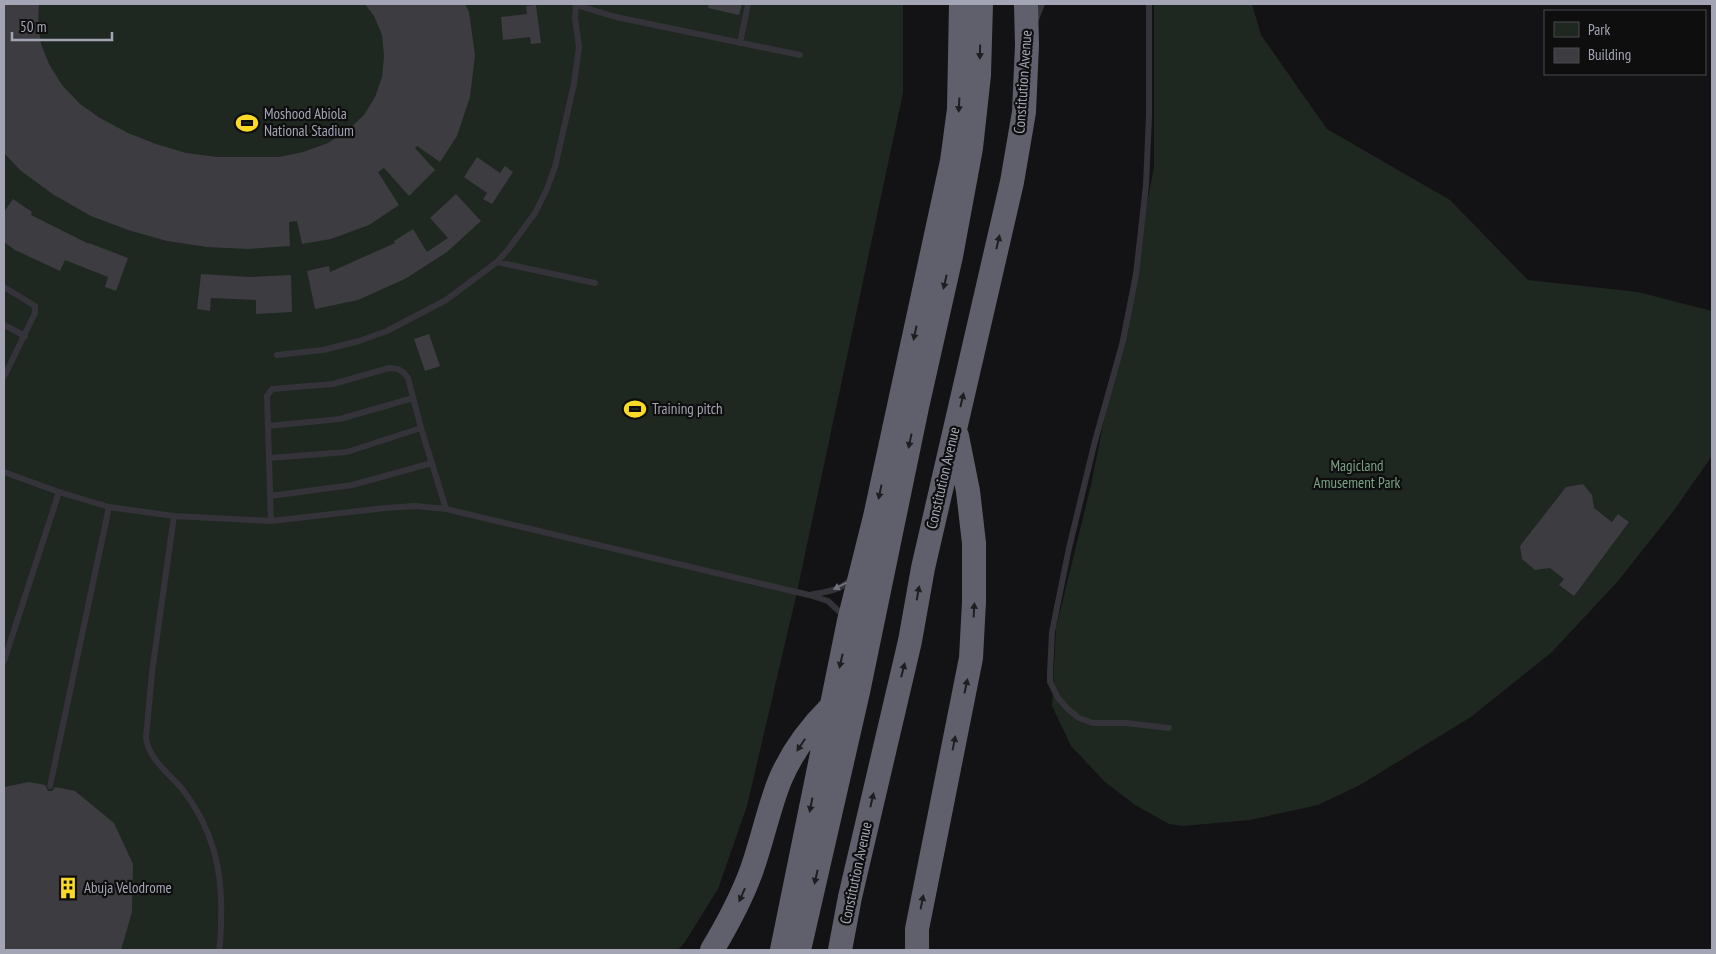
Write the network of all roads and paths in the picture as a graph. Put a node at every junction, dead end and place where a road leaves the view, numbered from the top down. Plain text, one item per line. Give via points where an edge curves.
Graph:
1 (576, 4) edge
2 (748, 4) edge
3 (961, 4) edge
4 (980, 4) edge
5 (1026, 4) edge
6 (1042, 4) edge
7 (1150, 4) edge
8 (740, 43) junction
9 (1028, 44) junction
10 (800, 55) dead end
11 (497, 262) junction
12 (595, 283) dead end
13 (4, 287) edge
14 (4, 325) edge
15 (25, 336) junction
16 (277, 355) dead end
17 (6, 367) edge
18 (4, 377) edge
19 (414, 398) junction
20 (268, 426) junction
21 (955, 427) junction
22 (421, 428) junction
23 (269, 458) junction
24 (432, 463) junction
25 (4, 472) edge
26 (59, 492) junction
27 (270, 496) junction
28 (109, 507) junction
29 (446, 509) junction
30 (174, 516) junction
31 (271, 521) junction
32 (864, 563) junction
33 (809, 595) junction
34 (856, 630) junction
35 (4, 661) edge
36 (833, 698) junction
37 (1169, 728) dead end
38 (50, 786) dead end
39 (219, 950) edge
40 (712, 950) edge
41 (782, 950) edge
42 (800, 950) edge
43 (840, 950) edge
44 (917, 950) edge

1 - 8 lane via 616,17
1 - 11 lane via 579,47 574,84 554,168 535,213
2 - 8 lane
3 -> 32 highway via 959,109 952,161
4 -> 34 highway via 980,75 971,148 951,256 919,397
5 - 9 highway, Constitution Avenue
6 - 9 lane
7 - 37 lane via 1146,185 1136,275 1123,341 1069,548 1052,632 1050,682 1058,698 1079,718
8 - 10 lane
21 -> 9 highway, Constitution Avenue via 1012,182 1024,112
11 - 12 lane
11 - 16 lane via 446,300 387,331 359,342 323,350
13 - 15 lane via 35,306
14 - 15 lane
15 - 17 lane
17 - 18 lane
19 - 20 lane via 340,419
19 - 20 lane via 408,378 398,369 389,368 333,384 272,389 267,396
19 - 22 lane
20 - 23 lane
43 -> 21 highway, Constitution Avenue
44 -> 21 highway via 917,929 971,658 974,543
22 - 23 lane via 347,452
22 - 24 lane
23 - 27 lane
24 - 27 lane via 352,485
24 - 29 lane
25 - 26 lane
26 - 28 lane
26 - 35 lane
27 - 31 lane
28 - 30 lane
28 - 38 lane
29 - 31 lane via 385,508
29 - 33 lane
30 - 31 lane
30 - 39 lane via 146,738 154,758 183,790 204,824 218,863 222,900
32 -> 33 lane via 846,585
32 - 34 highway
33 - 34 lane via 828,601
34 -> 36 highway
34 -> 42 highway via 858,692
36 -> 40 highway via 788,763 752,871
36 -> 41 highway

